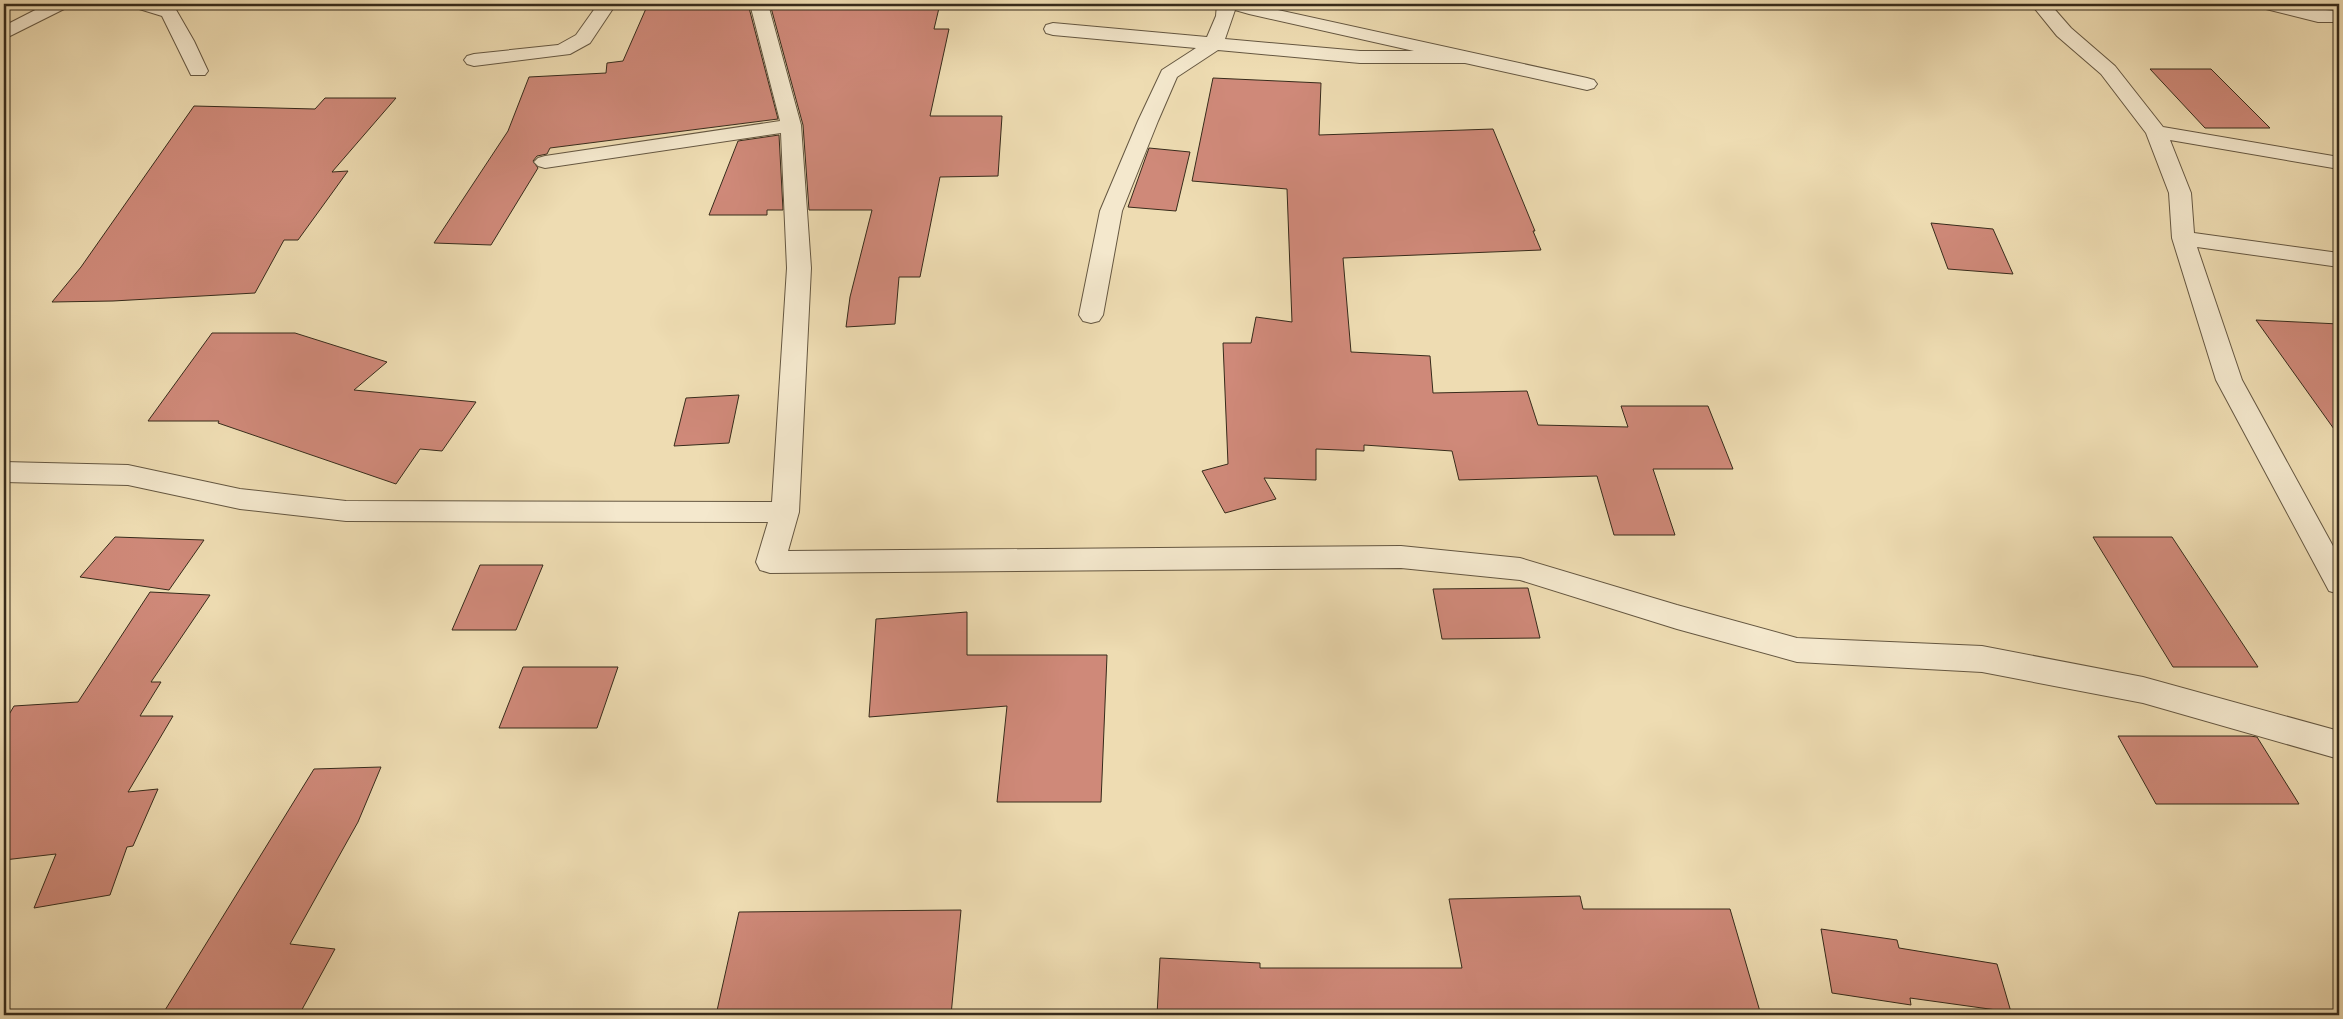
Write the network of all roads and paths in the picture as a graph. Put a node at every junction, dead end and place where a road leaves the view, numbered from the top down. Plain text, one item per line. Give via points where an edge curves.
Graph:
1 (60, 4) edge
2 (142, 4) edge
3 (607, 4) edge
4 (759, 4) edge
5 (1226, 4) edge
6 (1233, 4) edge
7 (2040, 4) edge
8 (2268, 4) edge
9 (2339, 17) edge
10 (1053, 29) dead end
11 (4, 34) edge
12 (1214, 44) junction
13 (1465, 57) junction
14 (474, 60) dead end
15 (198, 71) dead end
16 (1587, 84) dead end
17 (791, 125) junction
18 (2156, 132) junction
19 (545, 162) dead end
20 (2339, 163) edge
21 (2183, 238) junction
22 (2339, 260) edge
23 (1091, 315) dead end
24 (4, 472) edge
25 (785, 512) junction
26 (2339, 583) edge
27 (2339, 745) edge

1 - 11 street
2 - 15 street via 168,12
3 - 14 street via 583,39 563,50
4 - 17 street
5 - 12 street
6 - 13 street
7 - 18 street via 2064,32 2108,70
8 - 9 street via 2318,16
10 - 12 street
12 - 13 street via 1360,57
12 - 23 street via 1169,74 1151,113 1111,211
13 - 16 street
17 - 19 street
17 - 25 street via 799,268
18 - 20 street
18 - 21 street via 2180,194
21 - 22 street
21 - 26 street via 2229,380
24 - 25 street via 128,474 240,499 346,512
25 - 27 street via 770,562 1401,558 1520,569 1797,650 1982,659 2143,690

